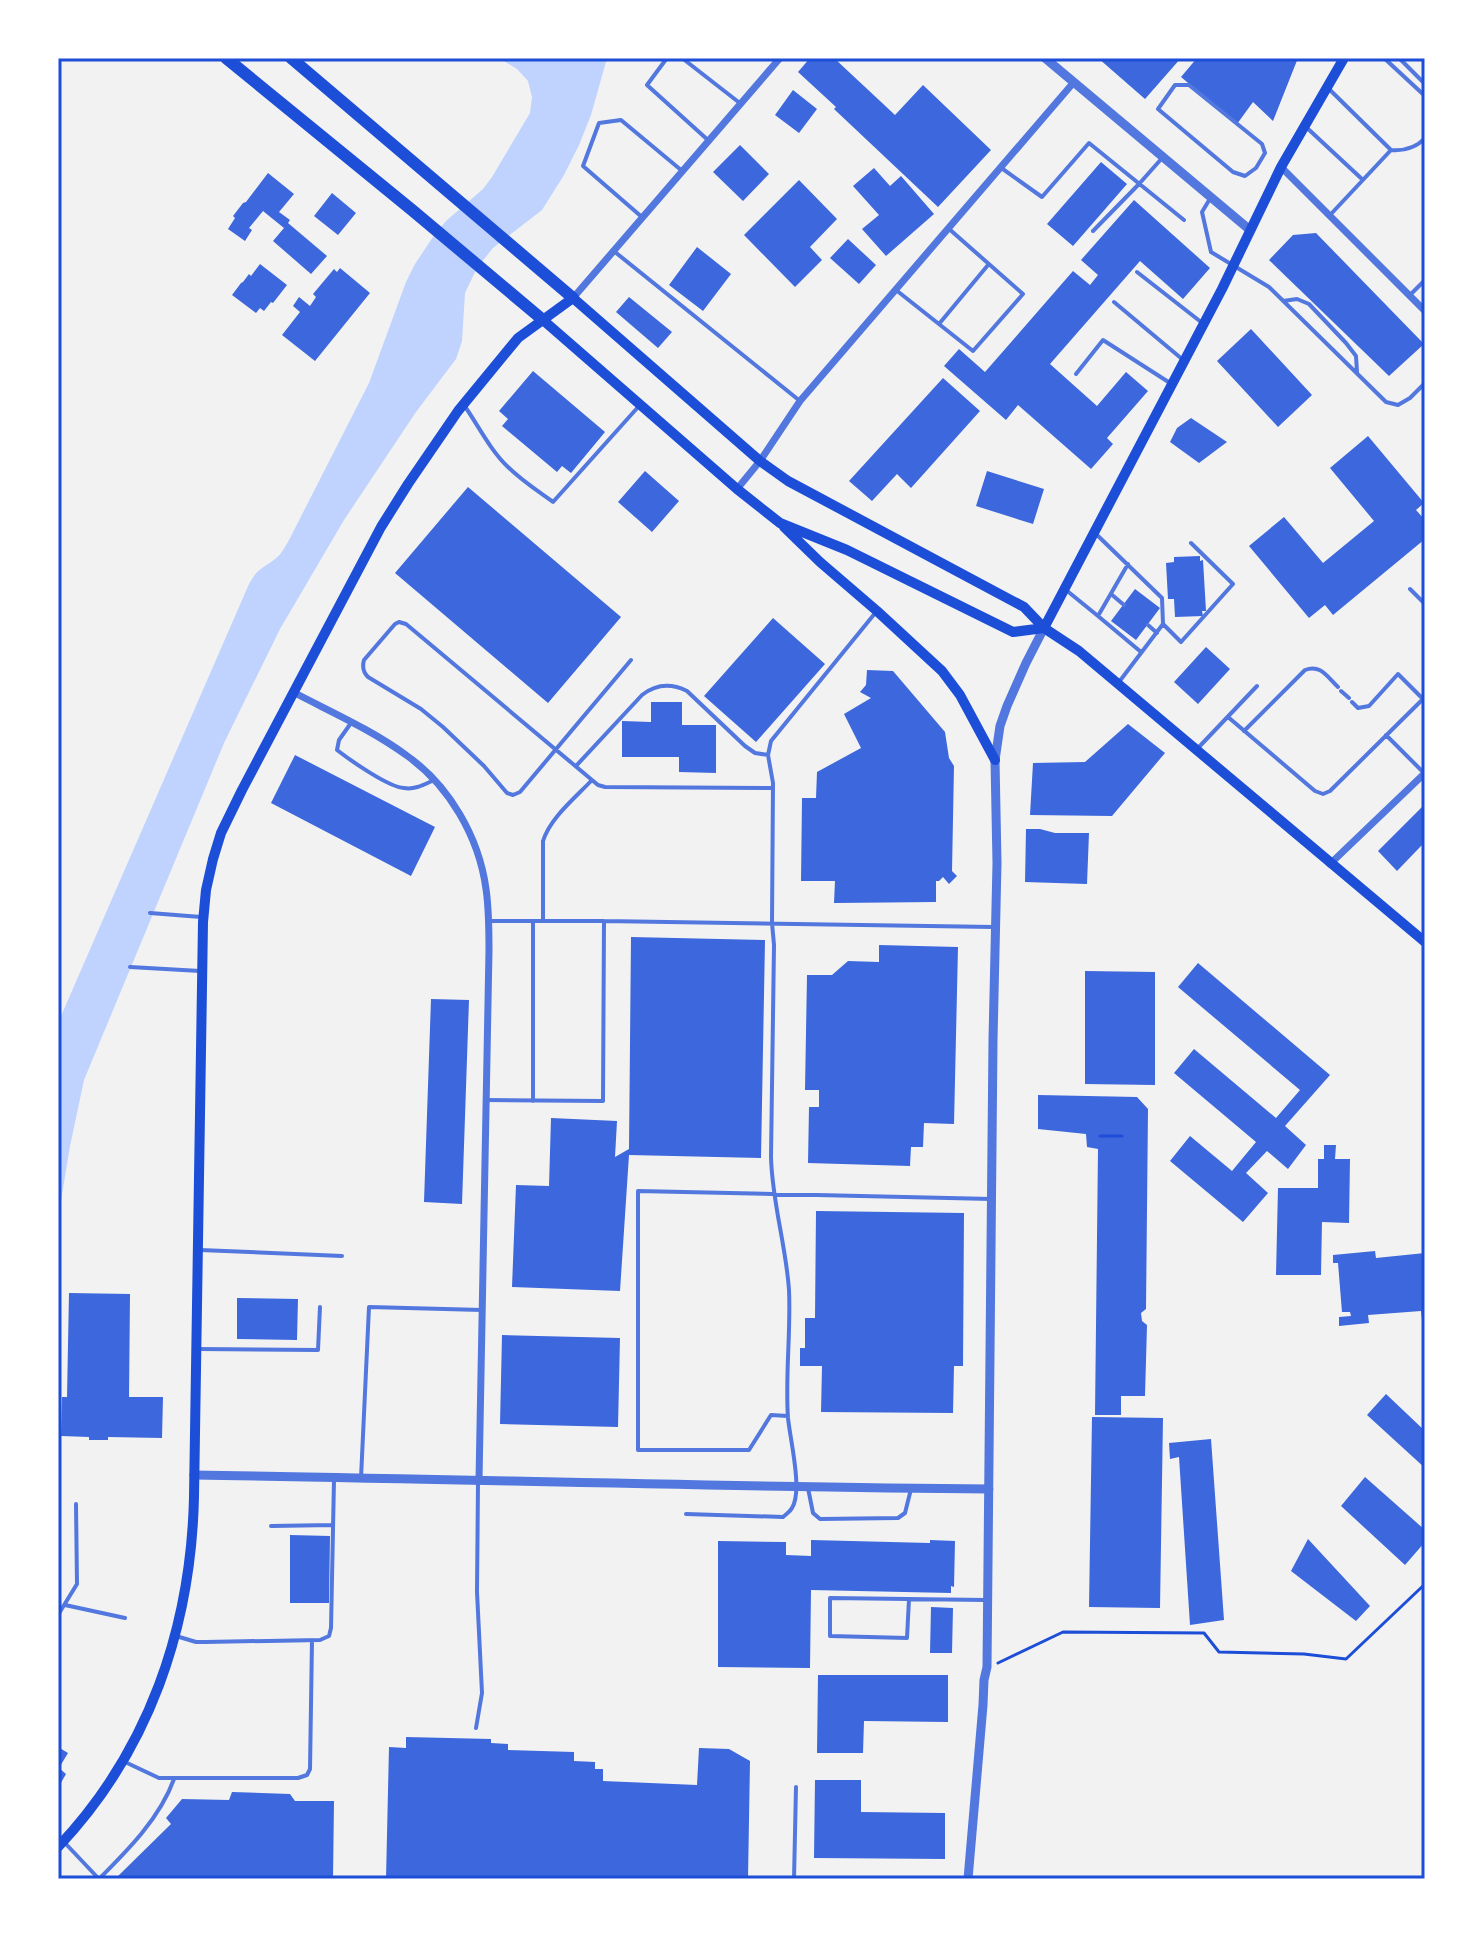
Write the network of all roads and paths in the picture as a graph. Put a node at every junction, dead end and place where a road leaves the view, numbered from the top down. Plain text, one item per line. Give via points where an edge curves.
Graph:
1 (226, 58) edge
2 (291, 58) edge
3 (667, 58) edge
4 (682, 58) edge
5 (780, 58) edge
6 (1045, 58) edge
7 (1344, 58) edge
8 (1384, 58) edge
9 (1399, 58) edge
10 (1074, 82) junction
11 (1425, 84) edge
12 (1327, 87) junction
13 (1425, 96) edge
14 (741, 104) junction
15 (1158, 109) joint
16 (1305, 126) junction
17 (1425, 138) edge
18 (709, 141) junction
19 (1391, 150) junction
20 (1163, 157) junction
21 (1000, 167) junction
22 (1281, 167) junction
23 (683, 172) junction
24 (1363, 180) junction
25 (1139, 184) junction
26 (1211, 197) junction
27 (1329, 215) junction
28 (643, 218) junction
29 (1184, 220) dead end
30 (948, 228) junction
31 (1250, 230) junction
32 (1093, 231) dead end
33 (614, 252) junction
34 (988, 265) junction
35 (1233, 266) junction
36 (1137, 272) dead end
37 (1425, 280) edge
38 (896, 290) junction
39 (1409, 296) junction
40 (573, 298) junction
41 (1283, 301) junction
42 (1114, 302) dead end
43 (1425, 311) edge
44 (543, 320) junction
45 (939, 324) junction
46 (1203, 324) junction
47 (1184, 361) junction
48 (1357, 373) junction
49 (1076, 374) dead end
50 (1425, 383) edge
51 (1172, 384) junction
52 (800, 401) junction
53 (464, 405) junction
54 (641, 405) junction
55 (760, 461) junction
56 (737, 489) junction
57 (780, 523) junction
58 (1095, 532) junction
59 (1191, 543) dead end
60 (1128, 564) junction
61 (1065, 589) junction
62 (1410, 589) dead end
63 (1111, 594) junction
64 (1425, 604) edge
65 (1124, 605) dead end
66 (877, 611) junction
67 (1098, 616) junction
68 (1163, 624) junction
69 (1148, 625) dead end
70 (1044, 628) junction
71 (1157, 633) junction
72 (1141, 652) junction
73 (631, 660) dead end
74 (1117, 684) junction
75 (1257, 686) dead end
76 (293, 692) junction
77 (1228, 717) junction
78 (351, 723) junction
79 (1244, 731) junction
80 (1386, 735) junction
81 (555, 749) junction
82 (1197, 750) junction
83 (768, 755) junction
84 (995, 760) junction
85 (576, 766) junction
86 (1425, 773) edge
87 (434, 780) junction
88 (592, 780) junction
89 (773, 788) junction
90 (1330, 864) junction
91 (150, 913) dead end
92 (204, 917) junction
93 (489, 921) junction
94 (533, 921) junction
95 (543, 921) junction
96 (604, 921) junction
97 (772, 923) junction
98 (996, 927) junction
99 (1425, 942) edge
100 (130, 967) dead end
101 (202, 971) junction
102 (485, 1100) junction
103 (533, 1101) junction
104 (1100, 1136) dead end
105 (1122, 1136) dead end
106 (774, 1193) junction
107 (992, 1199) junction
108 (198, 1250) junction
109 (342, 1256) dead end
110 (320, 1307) dead end
111 (482, 1310) junction
112 (196, 1349) junction
113 (788, 1416) junction
114 (194, 1475) junction
115 (334, 1477) junction
116 (361, 1478) junction
117 (479, 1480) junction
118 (795, 1488) junction
119 (808, 1488) junction
120 (911, 1489) junction
121 (989, 1489) junction
122 (76, 1504) dead end
123 (686, 1514) dead end
124 (333, 1525) junction
125 (271, 1526) dead end
126 (1425, 1584) edge
127 (909, 1599) junction
128 (988, 1600) junction
129 (64, 1605) junction
130 (58, 1615) edge
131 (125, 1618) dead end
132 (176, 1636) junction
133 (312, 1640) junction
134 (987, 1667) junction
135 (476, 1728) dead end
136 (123, 1761) junction
137 (175, 1779) junction
138 (796, 1787) dead end
139 (61, 1844) edge
140 (99, 1879) edge
141 (794, 1879) edge
142 (968, 1879) edge

1 - 44 main road
2 - 40 main road
3 - 18 lane via 647,85
4 - 14 lane
5 - 14 street
6 - 10 street
7 - 12 main road
8 - 13 lane
9 - 11 lane
10 - 20 street
10 - 21 street
12 - 16 main road
12 - 19 lane
14 - 18 street
15 - 15 lane via 1233,172 1245,176 1265,153 1262,144 1189,85 1175,85
16 - 22 main road
16 - 24 lane
17 - 19 lane via 1411,148
18 - 23 street
19 - 24 lane
20 - 25 lane
20 - 26 street
21 - 25 lane via 1042,197 1089,143
21 - 30 street
22 - 27 street
22 - 31 main road
23 - 28 street
23 - 28 lane via 621,120 599,123 583,166
24 - 27 lane
25 - 29 lane
25 - 32 lane
26 - 31 street
26 - 35 lane via 1202,212 1211,252
27 - 39 street
28 - 33 street
30 - 34 lane
30 - 38 street
31 - 35 main road
33 - 40 street
33 - 52 lane
34 - 45 lane
34 - 45 lane via 1023,294 973,351
35 - 41 lane
35 - 46 main road
36 - 46 lane
37 - 39 lane
38 - 45 lane
38 - 52 street
39 - 43 street
40 - 44 main road
40 - 55 main road
41 - 48 lane
41 - 48 lane via 1309,304 1356,356
42 - 47 lane
44 - 53 main road via 518,338
44 - 54 main road
46 - 47 main road
47 - 51 main road
48 - 50 lane via 1386,402 1398,405
49 - 51 lane via 1103,340
51 - 58 main road
52 - 55 street
53 - 54 lane via 506,466 553,502
53 - 76 main road via 381,527
54 - 56 main road
55 - 56 street
55 - 70 main road via 1024,607
56 - 57 main road
57 - 66 main road
57 - 70 main road via 1013,632
58 - 60 lane
58 - 61 main road
59 - 68 lane via 1233,584 1181,642
60 - 63 lane
60 - 68 lane via 1162,598
61 - 67 lane
61 - 70 main road
62 - 64 lane
63 - 65 lane
63 - 67 lane
66 - 83 lane via 771,741
66 - 84 main road via 942,671
67 - 72 lane
68 - 71 lane
69 - 71 lane
70 - 74 main road
70 - 84 street via 1007,706
71 - 72 lane
72 - 74 lane
73 - 81 lane
74 - 82 main road
75 - 77 lane
76 - 78 street
76 - 92 main road via 221,833
77 - 79 lane
77 - 82 lane
78 - 87 street via 406,755
78 - 87 lane via 337,750 363,769 401,788
79 - 80 lane via 1323,794
79 - 80 lane via 1305,670 1314,668 1358,708 1369,706 1398,674 1423,699
80 - 86 lane
81 - 81 lane via 403,623 395,624 364,660 368,677 443,727 509,795 517,795
81 - 85 lane
82 - 90 main road
83 - 85 lane via 745,746 687,691 662,685 642,695
83 - 89 lane
84 - 98 street
85 - 88 lane
86 - 90 street
87 - 93 street via 469,832 486,888
88 - 89 lane via 605,787
88 - 95 lane via 545,833
89 - 97 lane
90 - 99 main road
91 - 92 lane
92 - 101 main road
93 - 94 lane
93 - 102 street
94 - 95 lane
94 - 103 lane
95 - 96 lane
96 - 97 lane
96 - 103 lane via 603,1101
97 - 98 lane
97 - 106 lane
98 - 107 street
100 - 101 lane
101 - 108 main road
102 - 103 lane
102 - 111 street
104 - 105 path
106 - 107 lane
106 - 113 lane via 789,1288
106 - 113 lane via 638,1191 638,1450 749,1450 771,1415
107 - 121 street
108 - 109 lane
108 - 112 main road
110 - 112 lane via 318,1350
111 - 116 lane via 369,1307
111 - 117 street
112 - 114 main road
113 - 118 lane
114 - 115 street
114 - 132 main road via 190,1564
115 - 116 street
115 - 124 lane
116 - 117 street
117 - 118 street
117 - 135 lane via 482,1693
118 - 119 street
118 - 123 lane via 791,1510 783,1517
119 - 120 street
119 - 120 lane via 813,1513 820,1519 898,1518 905,1513
120 - 121 street
121 - 128 street
122 - 129 lane via 77,1584
124 - 125 lane
124 - 133 lane via 331,1628 325,1639
126 - 134 path via 1346,1659 1219,1652 1204,1633 1063,1632
127 - 127 lane via 830,1598 830,1636 907,1638
127 - 128 lane
128 - 134 street
129 - 130 lane
129 - 131 lane
132 - 133 lane via 196,1642
132 - 136 main road
133 - 137 lane via 307,1775
134 - 142 street
136 - 137 lane via 155,1778
136 - 139 main road
137 - 140 lane via 137,1838
138 - 141 lane
139 - 140 lane

